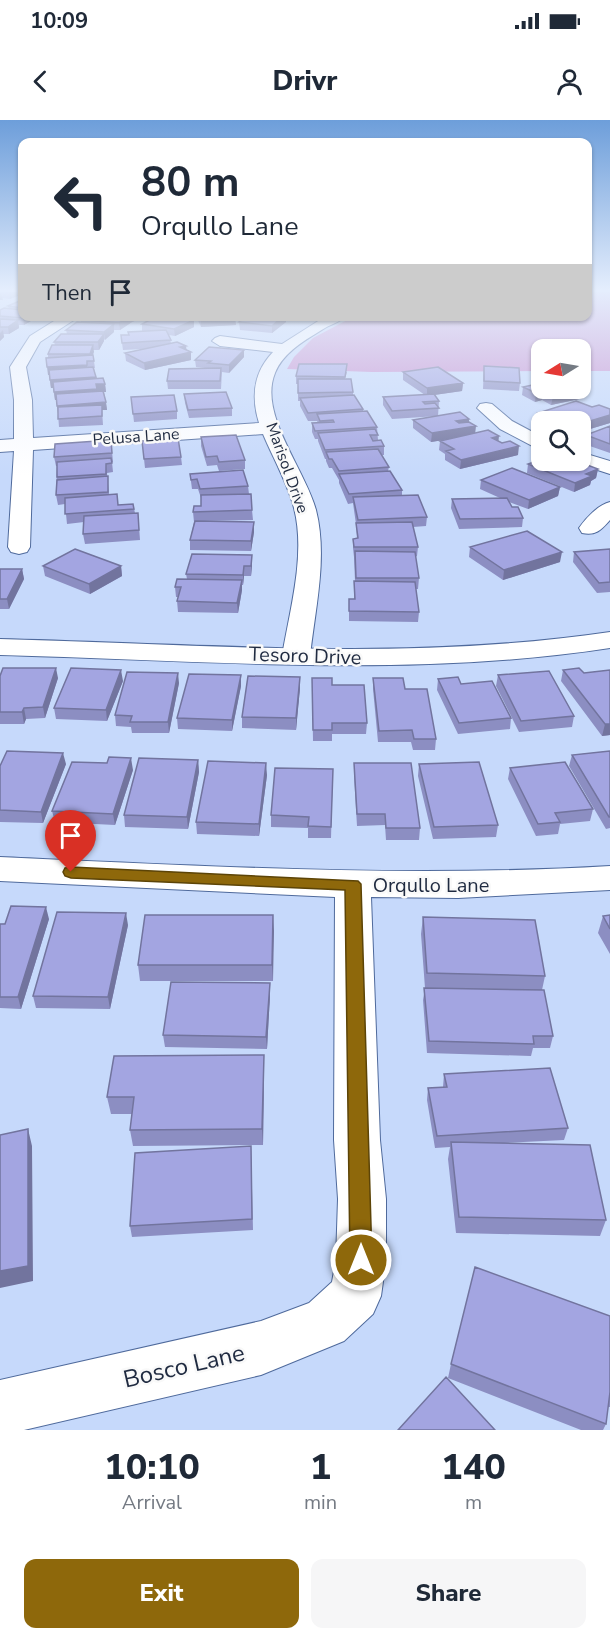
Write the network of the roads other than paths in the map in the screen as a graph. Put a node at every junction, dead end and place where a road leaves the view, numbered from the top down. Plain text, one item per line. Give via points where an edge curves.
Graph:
1 (25, 353) edge
2 (282, 353) edge
3 (486, 408) dead end
4 (272, 428) junction
5 (531, 439) edge
6 (24, 444) junction
7 (0, 446) edge
8 (591, 462) edge
9 (610, 468) edge
10 (610, 508) edge
11 (590, 528) dead end
12 (19, 547) dead end
13 (610, 640) edge
14 (0, 647) edge
15 (296, 656) junction
16 (0, 869) edge
17 (610, 878) edge
18 (353, 884) junction
19 (0, 1408) edge

1 - 6 street via 18,367
2 - 4 street, Marisol Drive via 262,385 263,404
3 - 5 street
4 - 6 street, Pelusa Lane
4 - 15 street, Marisol Drive via 305,509 309,553
6 - 7 street, Pelusa Lane
6 - 12 street
8 - 9 street
10 - 11 street
13 - 15 street, Tesoro Drive via 463,657
14 - 15 street, Tesoro Drive
16 - 18 street, Orqullo Lane
17 - 18 street, Orqullo Lane via 522,885
18 - 19 street, Bosco Lane via 357,1140 362,1199 361,1260 355,1296 326,1323 261,1348

